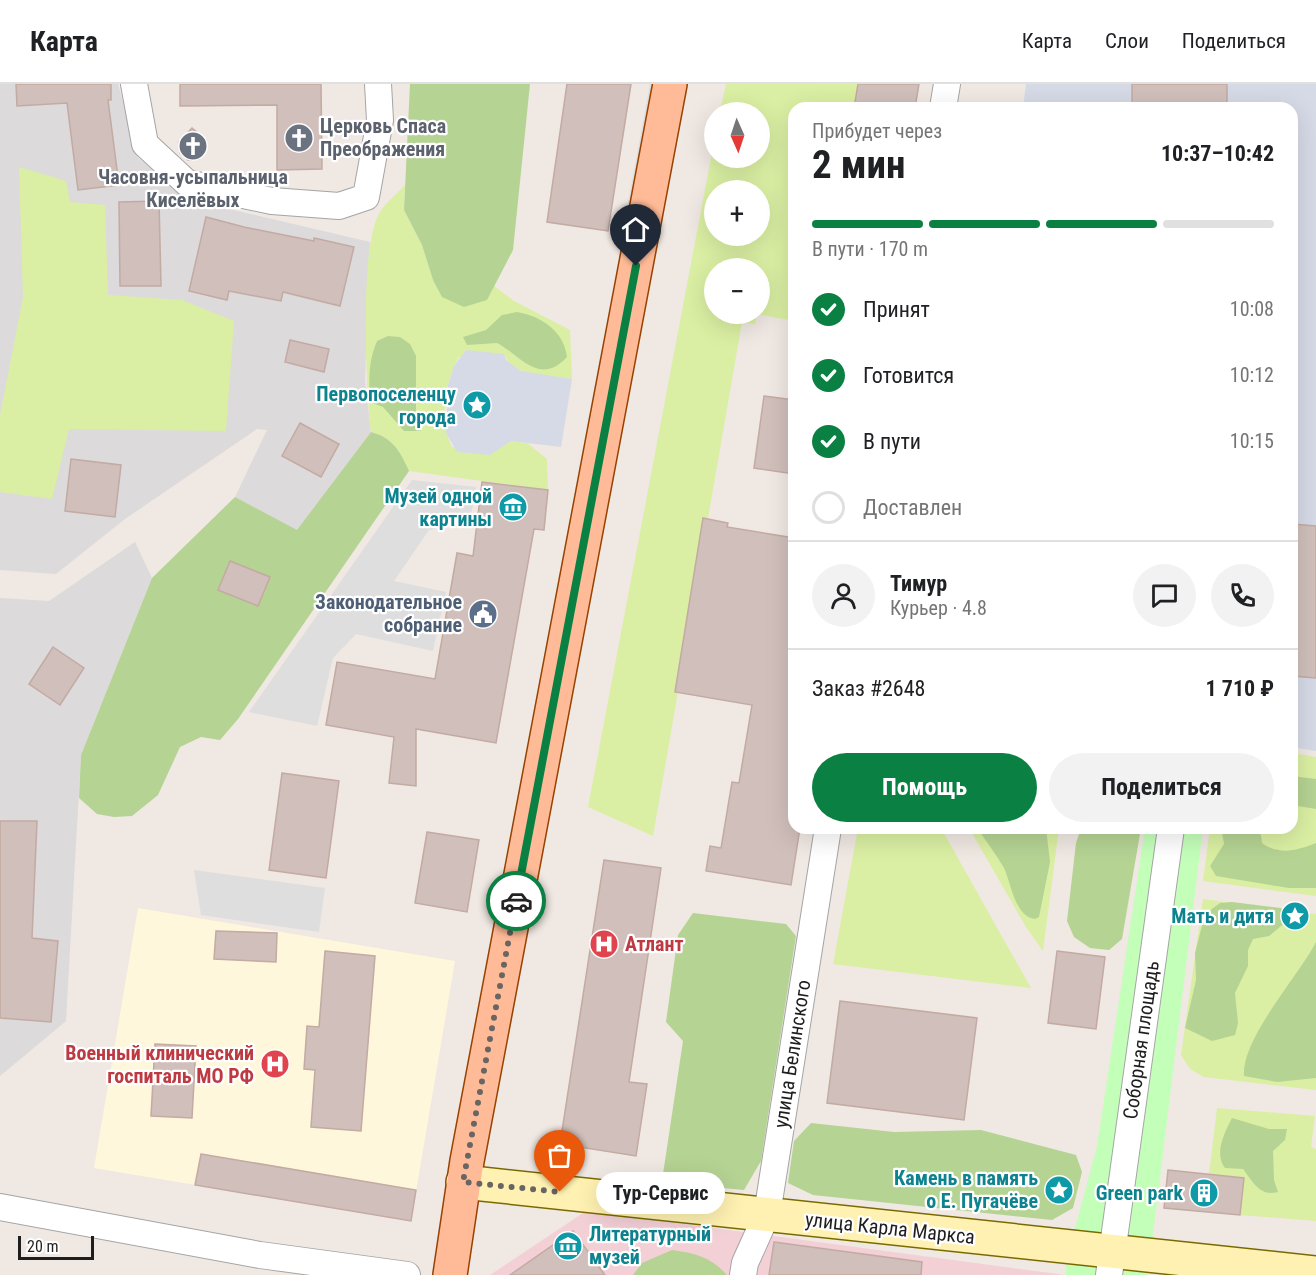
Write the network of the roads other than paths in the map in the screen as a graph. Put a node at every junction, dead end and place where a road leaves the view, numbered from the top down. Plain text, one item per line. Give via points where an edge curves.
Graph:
1 (134, 84) edge
2 (378, 84) edge
3 (670, 84) edge
4 (947, 84) edge
5 (944, 102) edge
6 (827, 834) edge
7 (1170, 834) edge
8 (463, 1182) junction
9 (0, 1207) edge
10 (767, 1214) junction
11 (1110, 1263) edge
12 (1316, 1274) edge
13 (407, 1275) edge
14 (450, 1275) edge
15 (743, 1275) edge

1 - 2 street via 145,144 187,183 272,201 339,206 366,197 380,120
3 - 8 main road
4 - 5 street
6 - 10 street, улица Белинского
7 - 11 street, Соборная площадь
8 - 10 main road, улица Карла Маркса
8 - 14 main road
9 - 13 street via 260,1255
10 - 11 main road, улица Карла Маркса
10 - 15 street, улица Белинского
11 - 12 main road, улица Карла Маркса

